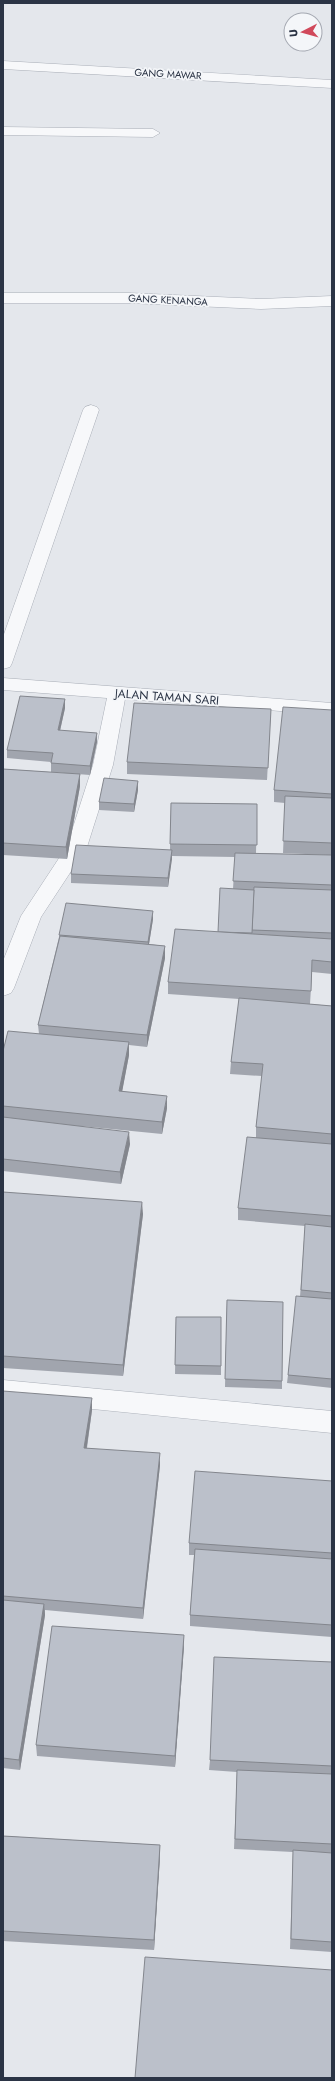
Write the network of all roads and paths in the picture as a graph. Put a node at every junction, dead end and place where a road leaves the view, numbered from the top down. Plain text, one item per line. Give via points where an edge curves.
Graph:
1 (3, 65) edge
2 (332, 84) edge
3 (3, 131) edge
4 (153, 133) dead end
5 (3, 298) edge
6 (332, 301) edge
7 (91, 410) dead end
8 (3, 663) edge
9 (3, 684) edge
10 (118, 693) junction
11 (332, 709) edge
12 (3, 988) edge
13 (3, 1390) edge
14 (332, 1422) edge

1 - 2 street, GANG MAWAR
3 - 4 street
5 - 6 street, GANG KENANGA via 129,298 261,304
7 - 8 street
9 - 10 street, JALAN TAMAN SARI
10 - 11 street, JALAN TAMAN SARI
10 - 12 street via 103,765 77,847 31,916
13 - 14 street

